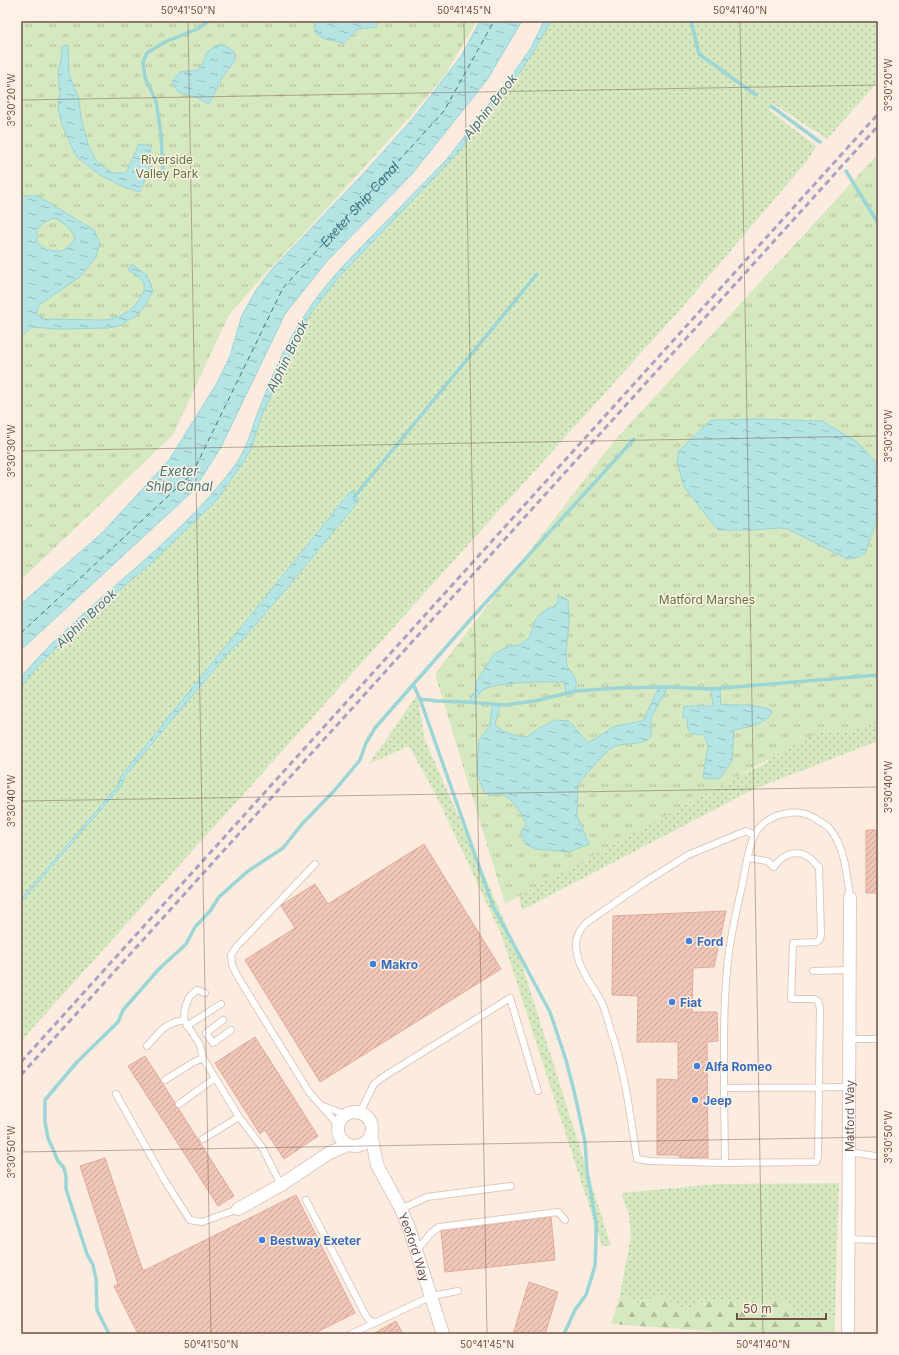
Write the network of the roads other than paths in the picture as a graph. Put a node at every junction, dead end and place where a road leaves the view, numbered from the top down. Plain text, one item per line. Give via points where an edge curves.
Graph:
1 (754, 835) junction
2 (748, 858) junction
3 (315, 864) dead end
4 (850, 898) joint
5 (849, 970) junction
6 (813, 971) dead end
7 (205, 993) dead end
8 (221, 1004) dead end
9 (223, 1020) dead end
10 (185, 1023) junction
11 (232, 1030) dead end
12 (210, 1038) junction
13 (848, 1039) junction
14 (878, 1039) edge
15 (200, 1045) junction
16 (147, 1046) dead end
17 (203, 1058) junction
18 (215, 1078) junction
19 (165, 1080) dead end
20 (818, 1086) junction
21 (848, 1087) junction
22 (724, 1088) junction
23 (538, 1090) dead end
24 (116, 1094) dead end
25 (179, 1104) dead end
26 (323, 1106) junction
27 (360, 1113) junction
28 (347, 1115) junction
29 (239, 1117) junction
30 (339, 1130) junction
31 (372, 1134) junction
32 (203, 1139) dead end
33 (351, 1146) junction
34 (849, 1152) junction
35 (329, 1153) junction
36 (875, 1156) dead end
37 (725, 1163) junction
38 (377, 1165) junction
39 (281, 1185) junction
40 (511, 1186) dead end
41 (306, 1200) dead end
42 (238, 1209) joint
43 (401, 1209) junction
44 (565, 1220) dead end
45 (849, 1239) junction
46 (875, 1240) dead end
47 (417, 1250) junction
48 (458, 1291) dead end
49 (432, 1296) junction
50 (376, 1322) junction
51 (351, 1334) edge
52 (443, 1334) edge
53 (848, 1334) edge

1 - 2 lane
1 - 4 lane via 760,827 778,815 789,812 812,816 830,828 840,847 847,872
1 - 37 lane via 746,831 688,855 586,923 578,931 576,943 577,954 586,977 601,1001 613,1036 626,1087 637,1159
2 - 20 lane via 767,861 774,867 782,857 796,854 806,856 819,867 820,940 793,943 791,999 818,1001
2 - 22 lane via 728,953
3 - 26 lane via 231,955 232,965 238,977 309,1092
4 - 5 street, Matford Way
5 - 6 lane
5 - 13 street, Matford Way
7 - 10 lane via 197,990 189,997 185,1008
8 - 10 lane
9 - 12 lane via 206,1033
10 - 15 lane
10 - 16 lane via 174,1022 166,1026
11 - 12 lane via 213,1043
12 - 15 lane
13 - 14 lane
13 - 21 street, Matford Way
15 - 17 lane
17 - 18 lane
17 - 19 lane
18 - 25 lane
18 - 29 lane
20 - 21 lane
20 - 22 lane
20 - 37 lane via 816,1162
21 - 34 street, Matford Way
22 - 37 lane
23 - 27 lane via 510,998 383,1077 374,1084
24 - 42 lane via 190,1220 202,1222
26 - 28 lane
26 - 30 lane
27 - 28 street
27 - 31 street via 371,1124
28 - 30 street via 340,1122
29 - 32 lane
29 - 39 lane via 262,1147
30 - 33 street via 341,1138
30 - 35 street via 336,1144
31 - 33 street via 360,1146
31 - 38 street
33 - 35 street
33 - 38 street via 364,1153
34 - 36 lane
34 - 45 street, Matford Way
35 - 39 street
38 - 43 street, Yeoford Way
39 - 42 street
40 - 43 lane via 427,1197
41 - 50 lane via 366,1316 370,1321
43 - 47 street, Yeoford Way
44 - 47 lane via 558,1212 439,1227
45 - 46 lane
45 - 53 street, Matford Way
47 - 49 street, Yeoford Way
48 - 49 lane
49 - 50 lane
49 - 52 street, Yeoford Way
50 - 51 lane

